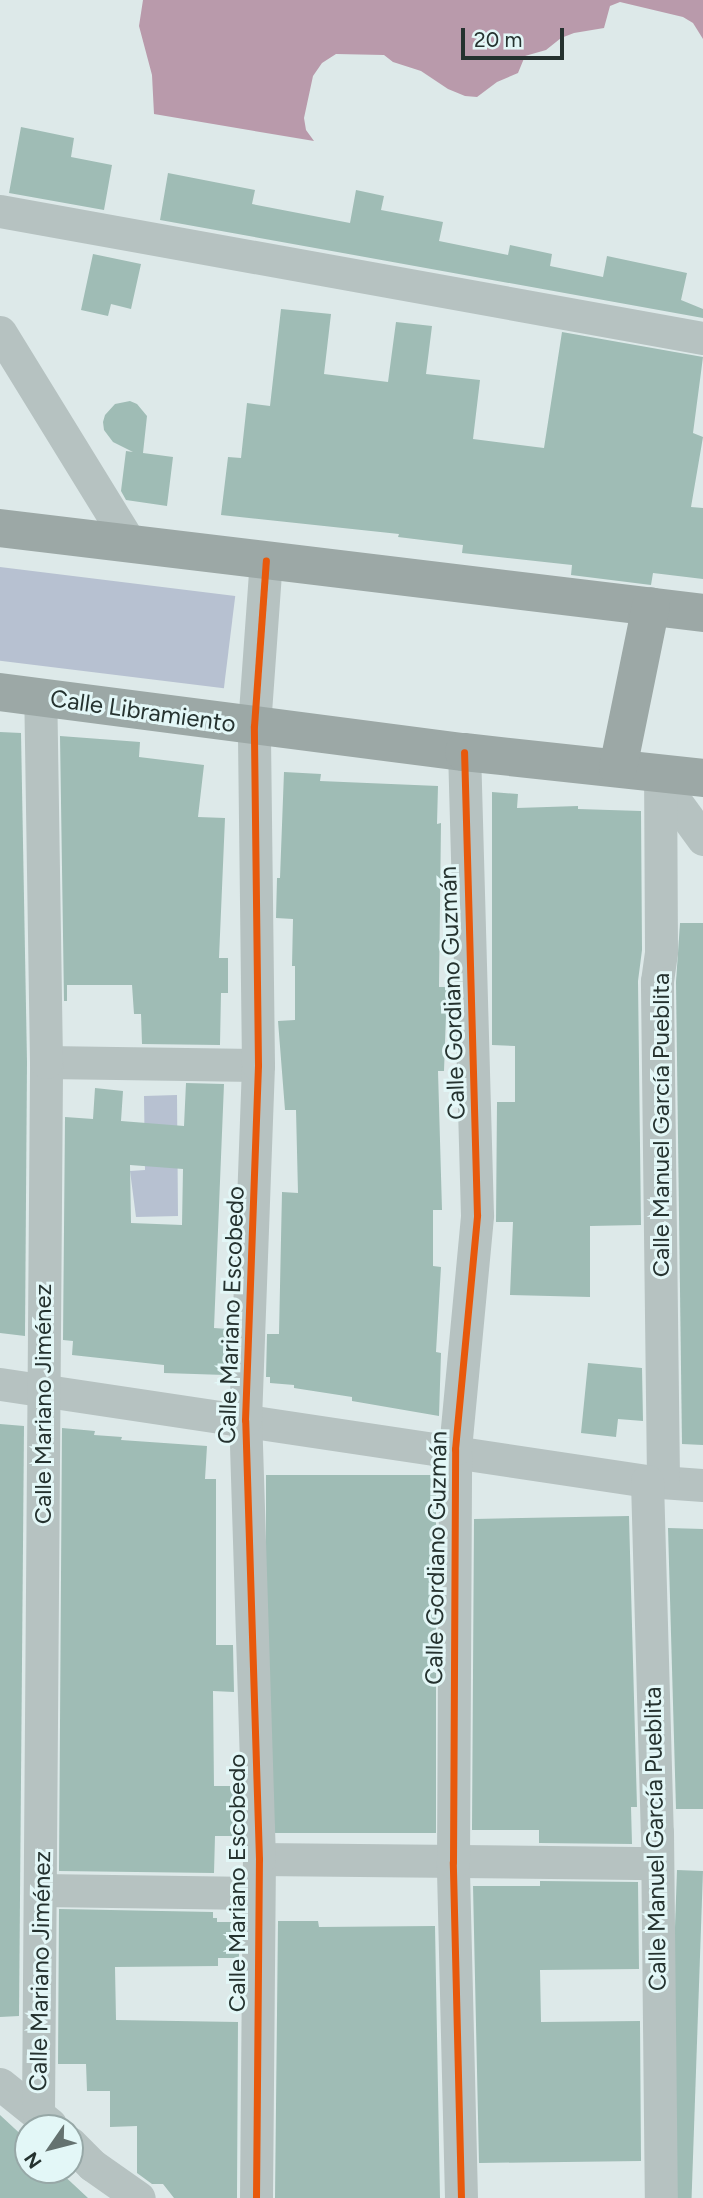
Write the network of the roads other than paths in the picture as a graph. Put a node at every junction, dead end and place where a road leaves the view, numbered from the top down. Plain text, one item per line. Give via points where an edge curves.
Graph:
1 (0, 211) edge
2 (0, 332) edge
3 (703, 338) edge
4 (0, 528) edge
5 (130, 543) junction
6 (266, 560) junction
7 (651, 606) junction
8 (703, 613) edge
9 (0, 692) edge
10 (40, 697) junction
11 (254, 726) junction
12 (464, 752) junction
13 (618, 768) junction
14 (662, 777) junction
15 (703, 778) edge
16 (703, 839) edge
17 (46, 1062) junction
18 (258, 1065) junction
19 (0, 1384) edge
20 (42, 1389) junction
21 (245, 1420) junction
22 (455, 1450) junction
23 (655, 1480) junction
24 (703, 1485) edge
25 (259, 1858) junction
26 (453, 1862) junction
27 (657, 1863) junction
28 (41, 1889) junction
29 (258, 1894) junction
30 (0, 2084) edge
31 (38, 2114) edge
32 (46, 2114) edge
33 (84, 2156) edge
34 (84, 2167) edge
35 (91, 2198) edge
36 (139, 2198) edge
37 (257, 2198) edge
38 (461, 2198) edge
39 (661, 2198) edge

1 - 3 street
2 - 5 street
4 - 5 highway
5 - 6 highway
6 - 7 highway
6 - 11 street, Calle Mariano Escobedo
7 - 8 highway
7 - 13 highway
9 - 10 highway, Calle Libramiento
10 - 11 highway, Calle Libramiento
10 - 17 street, Calle Mariano Jiménez
11 - 12 highway, Calle Libramiento
11 - 18 street, Calle Mariano Escobedo
12 - 13 highway, Calle Libramiento
12 - 22 street, Calle Gordiano Guzmán via 477,1215
13 - 14 highway, Calle Libramiento
14 - 15 highway, Calle Libramiento
14 - 16 street
14 - 23 street, Calle Manuel García Pueblita
17 - 18 street
17 - 20 street, Calle Mariano Jiménez
18 - 21 street, Calle Mariano Escobedo
19 - 20 street
20 - 21 street
20 - 28 street, Calle Mariano Jiménez
21 - 22 street
21 - 25 street, Calle Mariano Escobedo
22 - 23 street
22 - 26 street, Calle Gordiano Guzmán
23 - 24 street
23 - 27 street, Calle Manuel García Pueblita
25 - 26 street
25 - 29 street, Calle Mariano Escobedo
26 - 27 street
26 - 38 street, Calle Gordiano Guzmán
27 - 39 street, Calle Manuel García Pueblita
28 - 29 street
28 - 32 street, Calle Mariano Jiménez
29 - 37 street, Calle Mariano Escobedo
30 - 31 street
33 - 36 street
34 - 35 street

